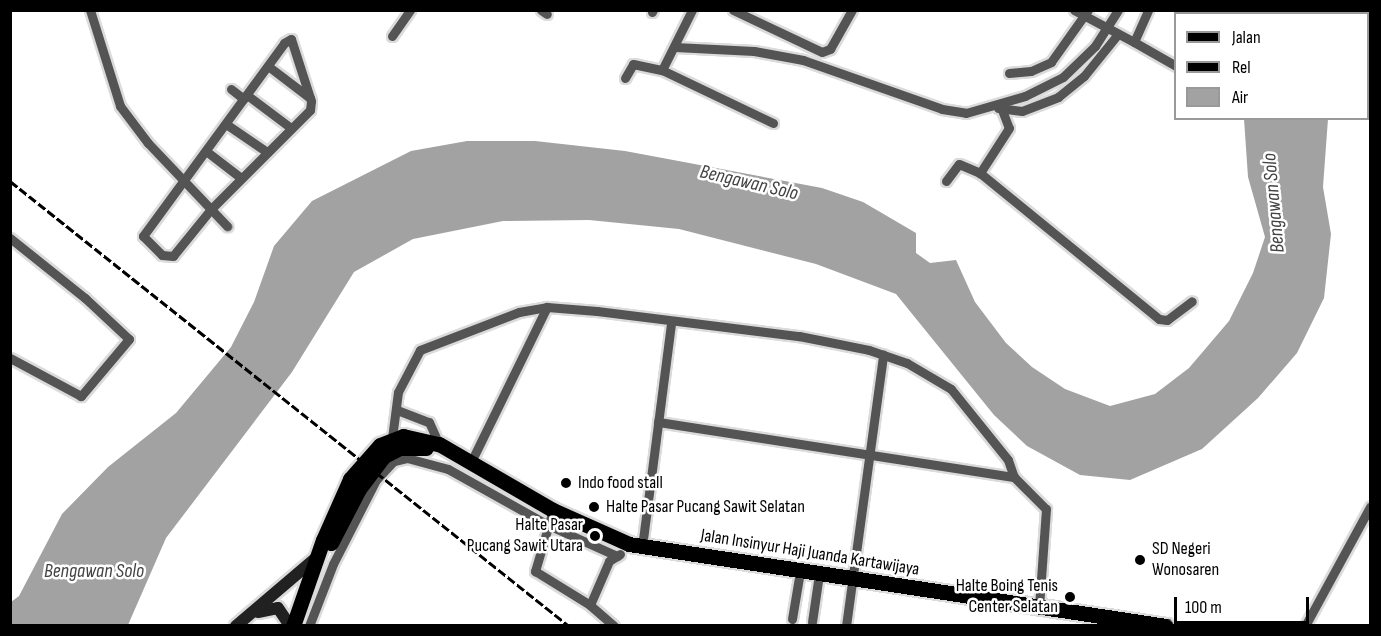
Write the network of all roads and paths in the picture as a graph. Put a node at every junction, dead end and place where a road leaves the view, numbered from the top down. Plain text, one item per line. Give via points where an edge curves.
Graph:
1 (90, 10) edge
2 (410, 10) edge
3 (692, 10) edge
4 (733, 10) edge
5 (852, 10) edge
6 (1074, 10) edge
7 (1119, 10) edge
8 (1148, 10) edge
9 (1086, 13) edge
10 (1108, 29) junction
11 (1118, 34) junction
12 (392, 36) dead end
13 (1134, 42) junction
14 (802, 46) junction
15 (675, 47) junction
16 (803, 60) junction
17 (1174, 65) edge
18 (268, 66) junction
19 (662, 70) junction
20 (1009, 73) dead end
21 (625, 78) dead end
22 (1055, 82) junction
23 (231, 89) dead end
24 (245, 97) junction
25 (310, 98) junction
26 (1048, 101) junction
27 (999, 109) junction
28 (1022, 111) junction
29 (773, 123) dead end
30 (226, 124) junction
31 (291, 128) junction
32 (1009, 128) junction
33 (206, 152) junction
34 (267, 152) junction
35 (980, 173) junction
36 (241, 178) junction
37 (186, 180) junction
38 (946, 181) dead end
39 (211, 209) junction
40 (227, 226) dead end
41 (10, 238) edge
42 (1192, 301) dead end
43 (547, 308) junction
44 (671, 323) junction
45 (883, 355) junction
46 (10, 358) edge
47 (397, 410) junction
48 (658, 422) junction
49 (392, 438) junction
50 (439, 444) junction
51 (866, 455) junction
52 (468, 463) junction
53 (1014, 477) junction
54 (1371, 507) edge
55 (553, 510) junction
56 (548, 525) junction
57 (342, 534) junction
58 (635, 545) junction
59 (321, 554) junction
60 (617, 556) junction
61 (800, 571) junction
62 (819, 574) junction
63 (854, 579) junction
64 (590, 605) junction
65 (1039, 607) junction
66 (792, 619) dead end
67 (1098, 621) edge
68 (812, 622) dead end
69 (240, 623) edge
70 (292, 626) edge
71 (309, 626) edge
72 (614, 626) edge
73 (846, 626) edge
74 (1166, 626) edge
75 (1305, 626) edge

1 - 37 street via 120,106
2 - 12 street
3 - 15 street
4 - 14 street
5 - 14 street via 828,51
6 - 9 street
7 - 10 street
8 - 13 street
9 - 10 street
9 - 20 street via 1052,62 1031,71
10 - 11 street
10 - 22 street via 1076,67
11 - 13 street
11 - 26 street via 1084,76
13 - 17 street
14 - 16 street
15 - 16 street via 754,51
15 - 19 street
16 - 27 street via 955,112
18 - 24 street
18 - 25 street
18 - 25 street via 291,39
19 - 21 street via 633,64
19 - 29 street
22 - 26 street
22 - 27 street
23 - 24 street
24 - 30 street
24 - 31 street
25 - 31 street via 310,110
26 - 28 street
27 - 28 street
27 - 32 street
28 - 32 street
30 - 33 street
30 - 34 street
31 - 34 street
32 - 35 street
33 - 36 street
33 - 37 street
34 - 36 street
35 - 38 street via 959,164
35 - 42 street via 1159,319 1167,320
36 - 39 street
37 - 39 street
37 - 39 street via 145,234 145,241 162,255 173,256
39 - 40 street
41 - 46 street via 86,298 129,339 81,396
43 - 44 street
43 - 47 street via 508,316 420,350 398,392
43 - 52 street
44 - 45 street via 799,336
44 - 48 street
45 - 51 street
45 - 53 street via 908,363 951,389 1008,460
47 - 49 street
47 - 50 street via 429,422
48 - 51 street
48 - 58 street
49 - 50 main road, Jalan Insinyur Haji Juanda Kartawijaya via 415,436
49 - 59 main road, Jalan Insinyur Haji Juanda Kartawijaya via 372,452 350,479 323,540
50 - 52 main road, Jalan Insinyur Haji Juanda Kartawijaya
51 - 53 street
51 - 63 street
52 - 55 main road, Jalan Insinyur Haji Juanda Kartawijaya
52 - 57 main road, Jalan Insinyur Haji Juanda Kartawijaya via 423,447 394,450 366,477
53 - 65 street via 1041,502 1048,516
54 - 75 street
55 - 56 street
55 - 58 main road, Jalan Insinyur Haji Juanda Kartawijaya
56 - 57 street via 448,469 407,458 394,461 376,480
56 - 60 street
56 - 64 street via 535,571
57 - 59 main road, Jalan Insinyur Haji Juanda Kartawijaya
57 - 71 street
58 - 60 street
58 - 61 main road, Jalan Insinyur Haji Juanda Kartawijaya
59 - 69 main road
59 - 70 main road, Jalan Insinyur Haji Juanda Kartawijaya
60 - 64 street via 609,561
61 - 62 main road, Jalan Insinyur Haji Juanda Kartawijaya
61 - 66 street
62 - 63 main road, Jalan Insinyur Haji Juanda Kartawijaya
62 - 68 street
63 - 65 main road, Jalan Insinyur Haji Juanda Kartawijaya
63 - 73 street
64 - 72 street
65 - 67 main road, Jalan Insinyur Haji Juanda Kartawijaya
67 - 74 main road, Jalan Insinyur Haji Juanda Kartawijaya
69 - 70 main road via 274,607 285,613

